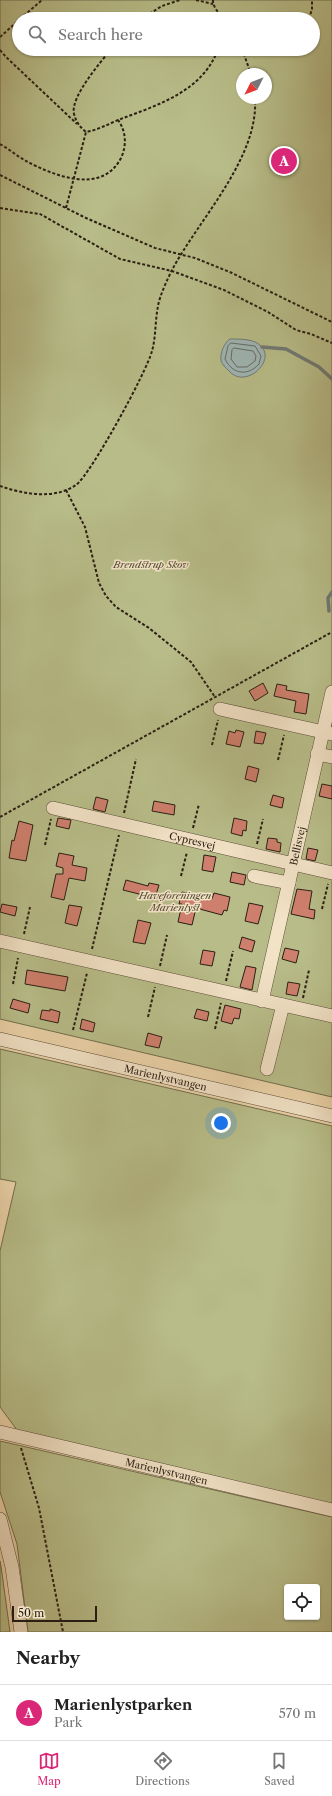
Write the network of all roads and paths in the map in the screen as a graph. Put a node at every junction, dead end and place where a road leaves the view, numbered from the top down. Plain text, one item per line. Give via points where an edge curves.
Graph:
1 (42, 0) edge
2 (180, 0) edge
3 (196, 0) edge
4 (213, 0) edge
5 (312, 0) edge
6 (213, 4) junction
7 (27, 12) edge
8 (152, 12) edge
9 (217, 12) edge
10 (311, 12) edge
11 (12, 26) edge
12 (0, 37) edge
13 (0, 50) edge
14 (107, 56) edge
15 (215, 56) edge
16 (245, 56) edge
17 (249, 68) edge
18 (255, 104) edge
19 (118, 120) junction
20 (78, 125) junction
21 (86, 132) junction
22 (0, 144) edge
23 (0, 175) edge
24 (74, 179) junction
25 (0, 208) edge
26 (66, 208) junction
27 (182, 254) junction
28 (172, 271) junction
29 (332, 322) edge
30 (332, 343) edge
31 (0, 486) edge
32 (66, 490) junction
33 (332, 632) edge
34 (332, 692) edge
35 (217, 703) junction
36 (286, 724) junction
37 (327, 733) edge
38 (212, 745) dead end
39 (317, 754) junction
40 (332, 757) edge
41 (136, 759) dead end
42 (278, 760) dead end
43 (53, 808) joint
44 (0, 817) edge
45 (263, 819) dead end
46 (121, 824) junction
47 (45, 845) dead end
48 (255, 854) junction
49 (293, 864) junction
50 (332, 873) edge
51 (254, 876) dead end
52 (289, 884) junction
53 (322, 909) dead end
54 (0, 940) edge
55 (89, 962) junction
56 (309, 970) dead end
57 (262, 1001) junction
58 (283, 1005) junction
59 (300, 1009) junction
60 (332, 1016) edge
61 (73, 1030) dead end
62 (0, 1039) edge
63 (267, 1069) dead end
64 (332, 1116) edge
65 (0, 1432) edge
66 (17, 1435) junction
67 (332, 1510) edge
68 (0, 1519) edge
69 (21, 1632) edge
70 (63, 1632) edge

1 - 7 path
2 - 8 path
3 - 6 path
4 - 6 path
5 - 10 path
6 - 9 path
11 - 12 path
13 - 20 path
14 - 20 path via 77,99 74,112
15 - 19 path via 189,86 171,99 144,112
16 - 17 path
18 - 27 path via 254,119 243,157
19 - 21 path
19 - 24 path via 125,136 124,149 116,166 101,177
20 - 21 path
21 - 24 path
22 - 24 path via 40,168
23 - 26 path
24 - 26 path
25 - 28 path via 40,214 120,258
26 - 27 path via 155,248
27 - 28 path
27 - 29 path via 232,273
28 - 30 path via 224,290 268,312 296,330
28 - 32 path via 158,304 152,352 135,388 98,458 77,484
31 - 32 path via 20,493 46,494
32 - 35 path via 85,527 99,583 106,596 116,607 191,662
33 - 35 path
34 - 37 street, Bellisvej
35 - 36 street
35 - 38 path
35 - 44 path
36 - 37 street
36 - 42 path
37 - 39 street, Bellisvej
39 - 40 street
39 - 49 street, Bellisvej
41 - 46 path
43 - 46 street, Cypresvej
43 - 47 path
45 - 48 path
46 - 48 street, Cypresvej
46 - 55 path
48 - 49 street, Cypresvej
49 - 50 street, Cypresvej
49 - 52 street, Bellisvej
50 - 53 path
51 - 52 street
52 - 57 street, Bellisvej
54 - 55 street
55 - 57 street
55 - 61 path
56 - 59 path
57 - 58 street
58 - 59 street
58 - 63 street
59 - 60 street
62 - 64 street, Marienlystvangen
65 - 66 street, Marienlystvangen
66 - 67 street, Marienlystvangen
66 - 70 path via 39,1508
68 - 69 street via 12,1567

